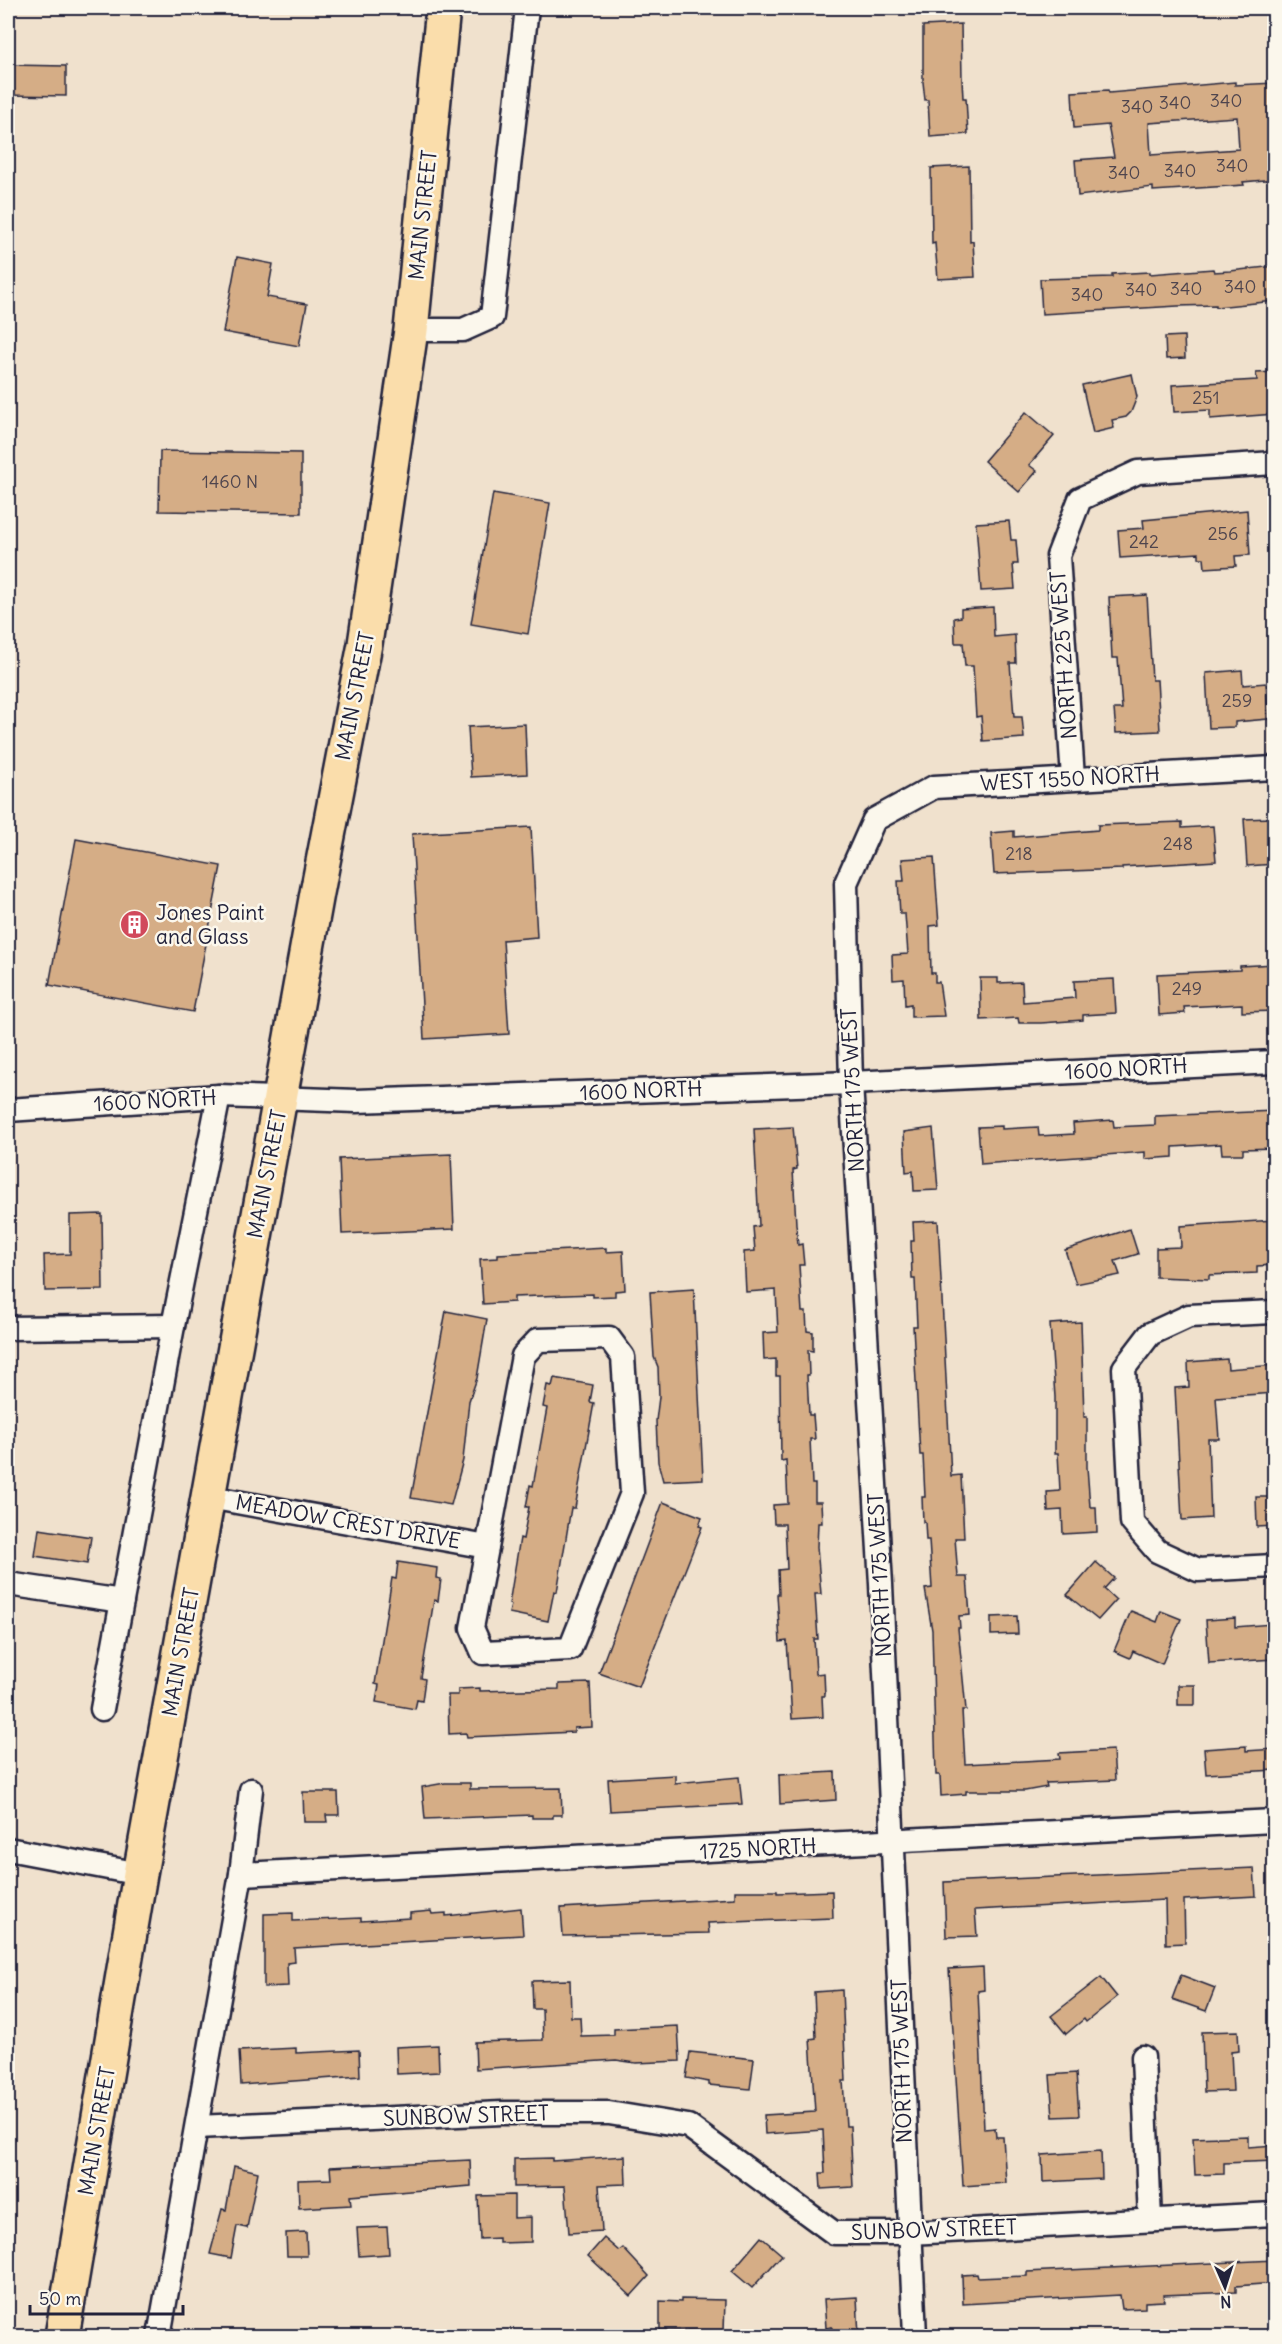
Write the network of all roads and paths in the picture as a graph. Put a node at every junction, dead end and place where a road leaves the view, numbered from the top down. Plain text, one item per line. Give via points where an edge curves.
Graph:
1 (443, 8) edge
2 (527, 8) edge
3 (411, 330) junction
4 (1275, 463) edge
5 (1275, 768) edge
6 (1073, 778) junction
7 (874, 820) joint
8 (1275, 1062) edge
9 (851, 1083) junction
10 (219, 1096) junction
11 (281, 1101) junction
12 (8, 1110) edge
13 (1275, 1312) edge
14 (173, 1326) junction
15 (8, 1328) edge
16 (209, 1497) junction
17 (487, 1547) junction
18 (1275, 1566) edge
19 (8, 1584) edge
20 (122, 1601) junction
21 (102, 1709) dead end
22 (251, 1790) dead end
23 (1275, 1821) edge
24 (893, 1843) junction
25 (8, 1849) edge
26 (140, 1874) junction
27 (241, 1875) junction
28 (1143, 2057) dead end
29 (197, 2127) junction
30 (1275, 2214) edge
31 (1150, 2220) junction
32 (909, 2233) junction
33 (62, 2337) edge
34 (159, 2337) edge
35 (915, 2337) edge

1 - 3 main road, MAIN STREET
2 - 3 street via 492,317 463,330
3 - 11 main road, MAIN STREET via 366,644
4 - 6 street, NORTH 225 WEST via 1138,471 1080,499 1058,556
5 - 6 street, WEST 1550 NORTH
6 - 7 street, WEST 1550 NORTH via 934,787
7 - 9 street, NORTH 175 WEST via 846,883
8 - 9 street, 1600 NORTH
9 - 11 street, 1600 NORTH
9 - 24 street, NORTH 175 WEST
10 - 11 street, 1600 NORTH
10 - 12 street, 1600 NORTH
10 - 14 street
11 - 16 main road, MAIN STREET
13 - 18 street via 1189,1316 1150,1334 1124,1368 1132,1522 1157,1551 1198,1570
14 - 15 street
14 - 20 street
16 - 17 street, MEADOW CREST DRIVE
16 - 26 main road, MAIN STREET
17 - 17 street via 472,1628 483,1653 570,1649 632,1493 623,1357 609,1338 538,1340 523,1356
19 - 20 street
20 - 21 street
22 - 27 street
23 - 24 street, 1725 NORTH
24 - 27 street, 1725 NORTH
24 - 32 street, NORTH 175 WEST
25 - 26 street
26 - 33 main road, MAIN STREET
27 - 29 street
28 - 31 street
29 - 32 street, SUNBOW STREET via 502,2113 609,2113 688,2126 834,2233
29 - 34 street
30 - 31 street, SUNBOW STREET
31 - 32 street, SUNBOW STREET
32 - 35 street, NORTH 175 WEST

